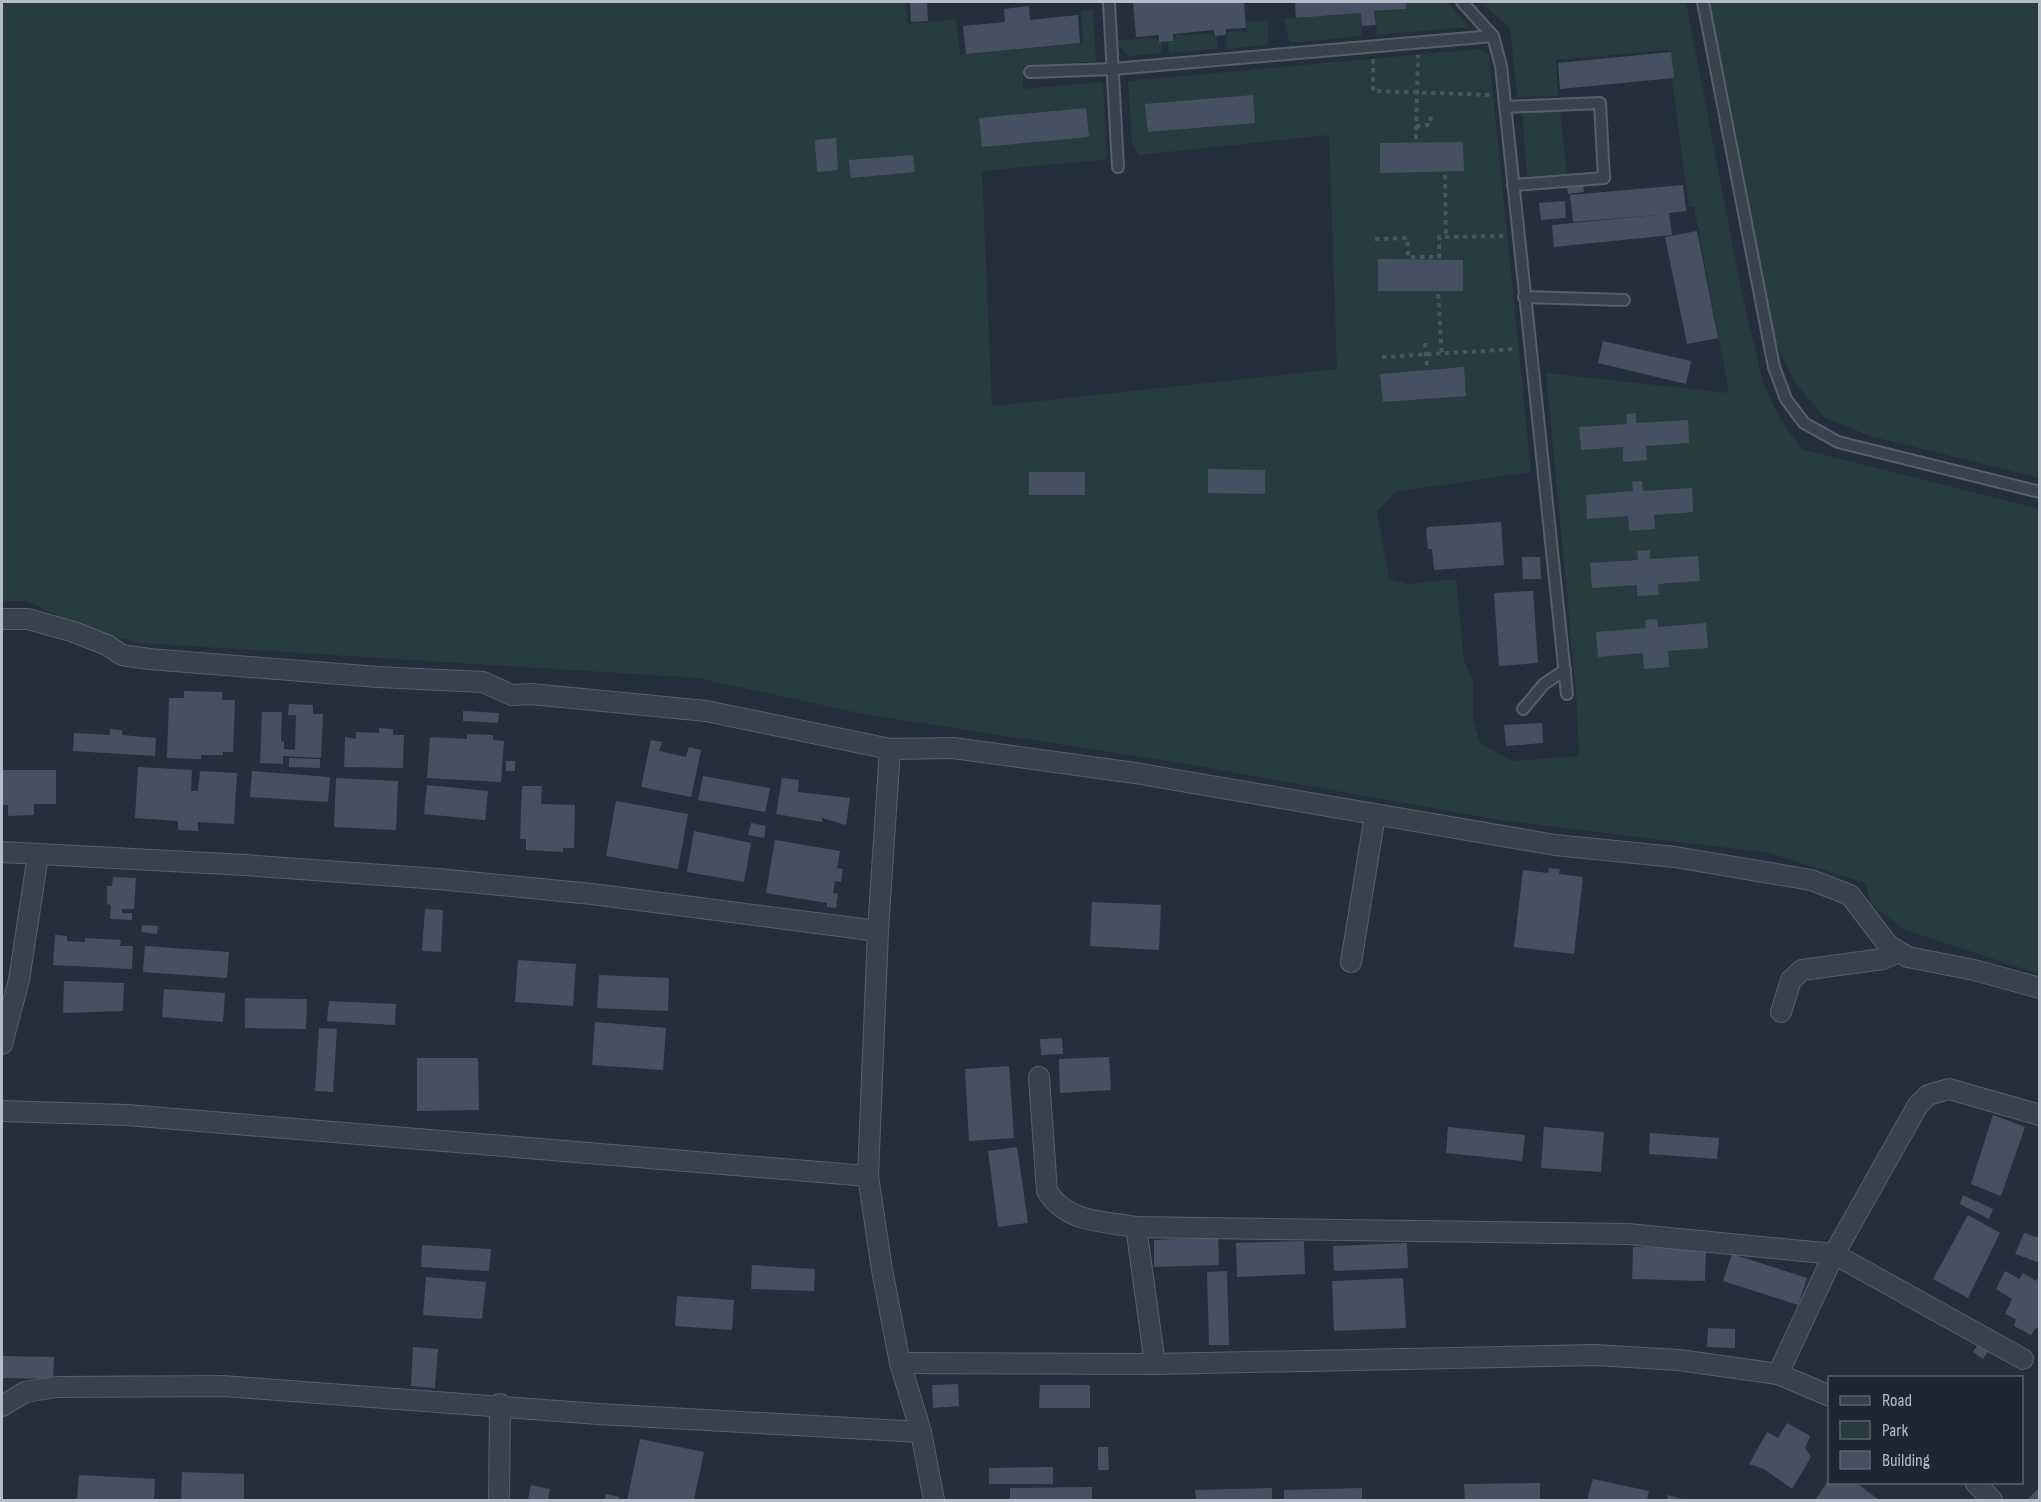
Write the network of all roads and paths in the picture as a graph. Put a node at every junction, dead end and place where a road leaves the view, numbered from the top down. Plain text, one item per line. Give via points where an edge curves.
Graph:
1 (1109, 2) edge
2 (1462, 2) edge
3 (1703, 2) edge
4 (1493, 36) junction
5 (1418, 42) junction
6 (1372, 46) junction
7 (1113, 69) junction
8 (1030, 72) dead end
9 (1417, 93) junction
10 (1504, 95) junction
11 (1505, 107) junction
12 (1431, 115) dead end
13 (1416, 126) junction
14 (1416, 140) dead end
15 (1118, 167) dead end
16 (1445, 175) dead end
17 (1513, 185) junction
18 (1518, 235) junction
19 (1446, 237) junction
20 (1375, 239) dead end
21 (1438, 294) dead end
22 (1524, 297) junction
23 (1624, 300) dead end
24 (1425, 343) dead end
25 (1530, 348) junction
26 (1442, 354) junction
27 (1426, 355) junction
28 (1382, 357) dead end
29 (1427, 368) dead end
30 (2040, 492) edge
31 (2, 619) edge
32 (1565, 670) junction
33 (1568, 694) dead end
34 (1523, 709) dead end
35 (890, 749) junction
36 (1375, 815) junction
37 (2, 852) edge
38 (38, 855) junction
39 (878, 931) junction
40 (1899, 952) junction
41 (1351, 962) dead end
42 (2040, 988) edge
43 (1781, 1012) dead end
44 (2, 1044) edge
45 (1039, 1077) dead end
46 (2, 1111) edge
47 (2040, 1115) edge
48 (868, 1176) junction
49 (1136, 1227) junction
50 (1834, 1254) junction
51 (2023, 1359) dead end
52 (900, 1363) junction
53 (1155, 1364) junction
54 (1778, 1374) junction
55 (1828, 1395) edge
56 (500, 1404) junction
57 (2, 1406) edge
58 (921, 1432) junction
59 (1977, 1484) edge
60 (499, 1500) edge
61 (934, 1500) edge
62 (1992, 1500) edge

1 - 7 lane
2 - 4 lane
3 - 30 lane via 1774,367 1786,399 1804,423 1838,442
4 - 5 lane
4 - 10 lane
5 - 6 lane
5 - 9 path
6 - 7 lane
6 - 9 path via 1373,91
7 - 8 lane
7 - 15 lane
9 - 10 path
9 - 13 path
10 - 11 lane
11 - 17 lane
11 - 17 lane via 1600,103 1604,178
12 - 13 path via 1430,125
13 - 14 path
16 - 19 path
17 - 18 lane
18 - 19 path
18 - 22 lane
19 - 20 path via 1439,237 1439,257 1408,257 1407,238
21 - 26 path
22 - 23 lane
22 - 25 lane
24 - 27 path
25 - 26 path
25 - 32 lane
26 - 27 path
27 - 28 path
27 - 29 path
31 - 35 street via 28,619 56,626 123,655 140,658 483,682 512,695 562,696 706,711
32 - 33 lane
32 - 34 lane via 1544,684
35 - 36 street via 953,748 1136,773
35 - 39 street
36 - 40 street via 1555,845 1675,857 1810,880 1850,895 1888,945
36 - 41 street
37 - 38 street
38 - 39 street via 438,879 592,894
38 - 44 street via 19,980
39 - 48 street
40 - 42 street
40 - 43 street via 1883,959 1802,970 1791,980
45 - 49 street via 1047,1191 1055,1204 1082,1218
46 - 48 street via 127,1115
47 - 50 street via 1949,1089 1928,1095 1918,1105
48 - 52 street
49 - 50 street via 1628,1234
49 - 53 street
50 - 51 street
50 - 54 street
52 - 53 street
52 - 58 street
53 - 54 street via 1595,1355 1679,1360
54 - 55 street
56 - 57 street via 223,1386 57,1387 25,1392
56 - 58 street
56 - 60 street
58 - 61 street
59 - 62 street

